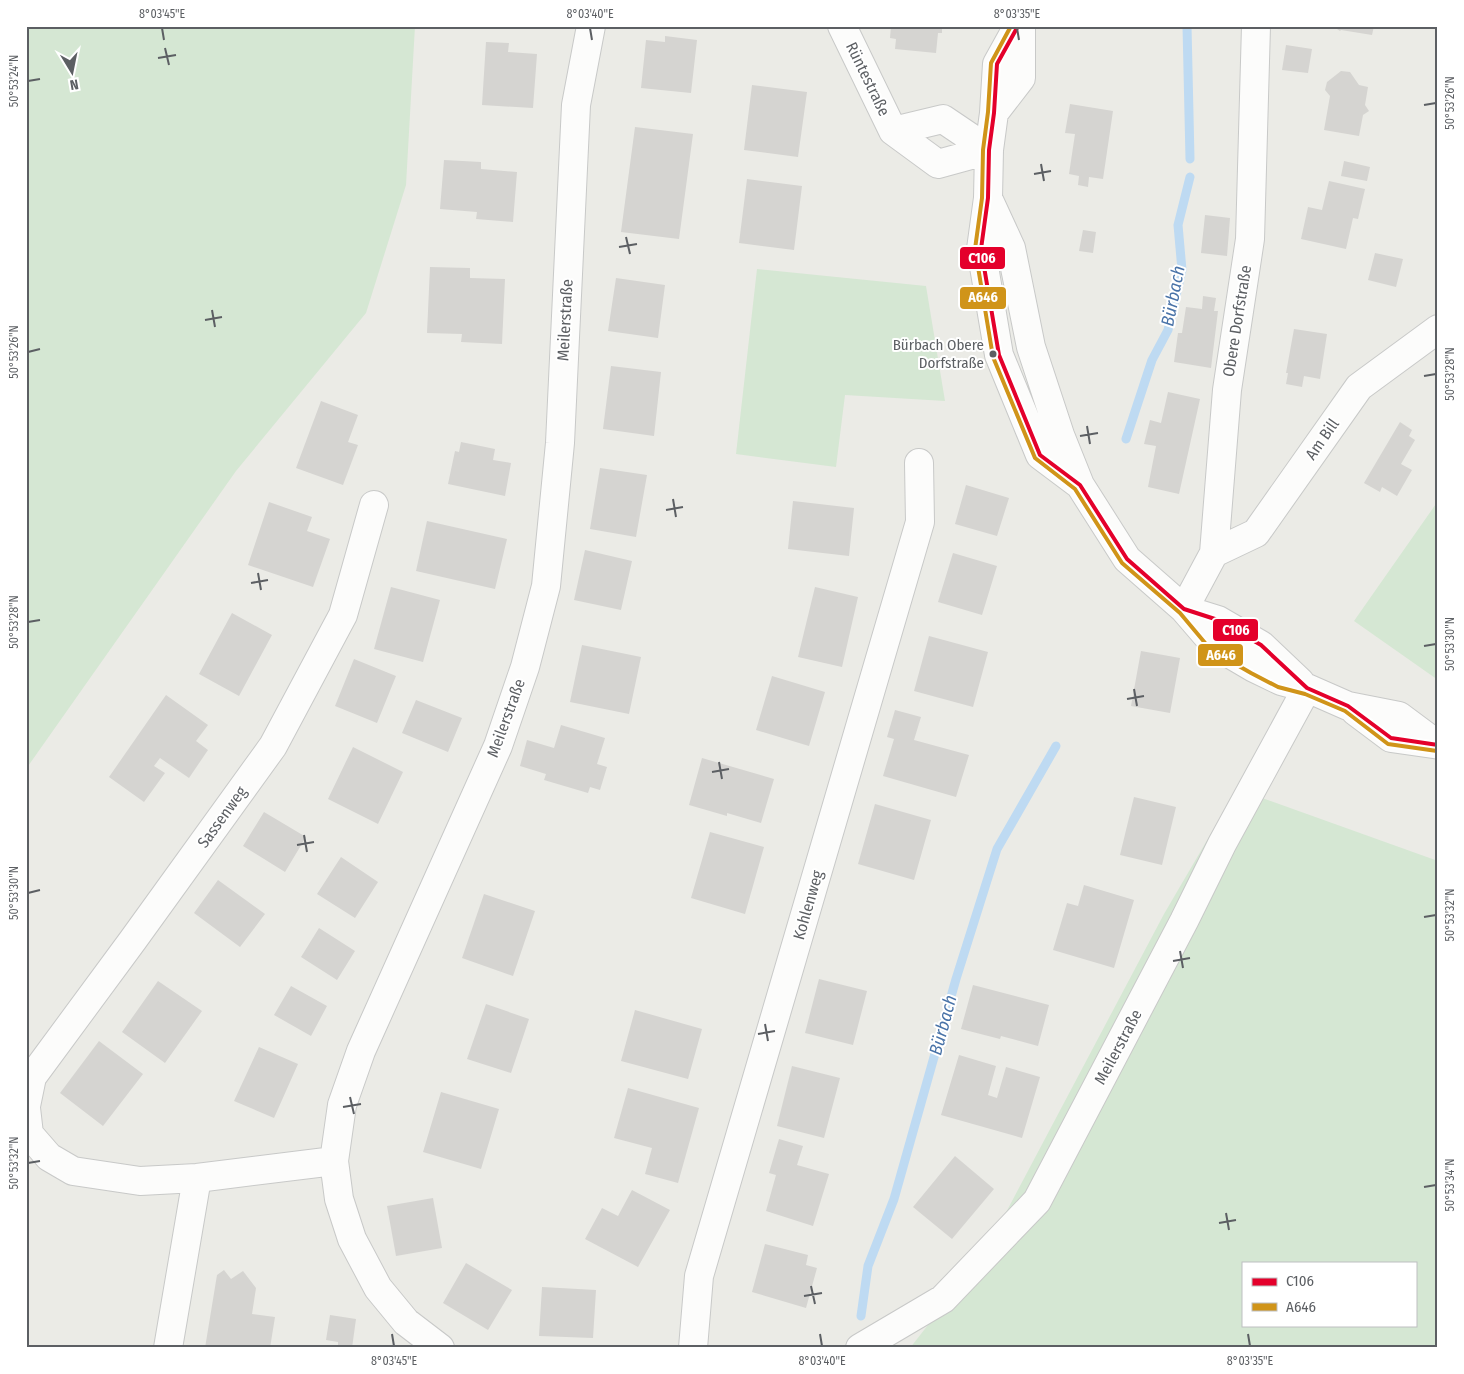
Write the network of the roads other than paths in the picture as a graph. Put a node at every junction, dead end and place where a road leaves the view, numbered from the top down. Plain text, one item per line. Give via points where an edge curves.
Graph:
1 (591, 26) edge
2 (842, 26) edge
3 (1020, 26) edge
4 (1256, 26) edge
5 (893, 131) junction
6 (989, 150) junction
7 (1438, 329) edge
8 (919, 463) dead end
9 (374, 505) dead end
10 (1214, 553) junction
11 (1184, 609) junction
12 (1307, 688) junction
13 (1438, 745) edge
14 (26, 1107) edge
15 (334, 1161) junction
16 (198, 1178) junction
17 (168, 1348) edge
18 (440, 1348) edge
19 (693, 1348) edge
20 (860, 1348) edge

1 - 15 street, Meilerstraße via 576,105 560,442 546,586 525,667 498,746 361,1052 342,1105
2 - 5 street, Rüntestraße
3 - 6 street via 997,64
4 - 10 street, Obere Dorfstraße via 1250,238 1227,390
5 - 6 street, Rüntestraße via 943,119
5 - 6 street, Rüntestraße via 938,164
6 - 11 street via 988,198 981,250 1000,355 1040,455 1080,485 1127,559
7 - 10 street, Am Bill via 1359,387 1256,533
8 - 19 street, Kohlenweg via 920,522 699,1276
9 - 14 street, Sassenweg via 343,614 273,746 32,1077
10 - 11 street, Obere Dorfstraße
11 - 12 street via 1218,620 1261,645
12 - 13 street via 1348,706 1398,716
12 - 20 street, Meilerstraße via 1037,1200 943,1299
14 - 16 street, Sassenweg via 29,1134 49,1157 72,1171 140,1181
15 - 16 street, Sassenweg
15 - 18 street, Meilerstraße via 339,1200 352,1239 378,1288 406,1322
16 - 17 street

